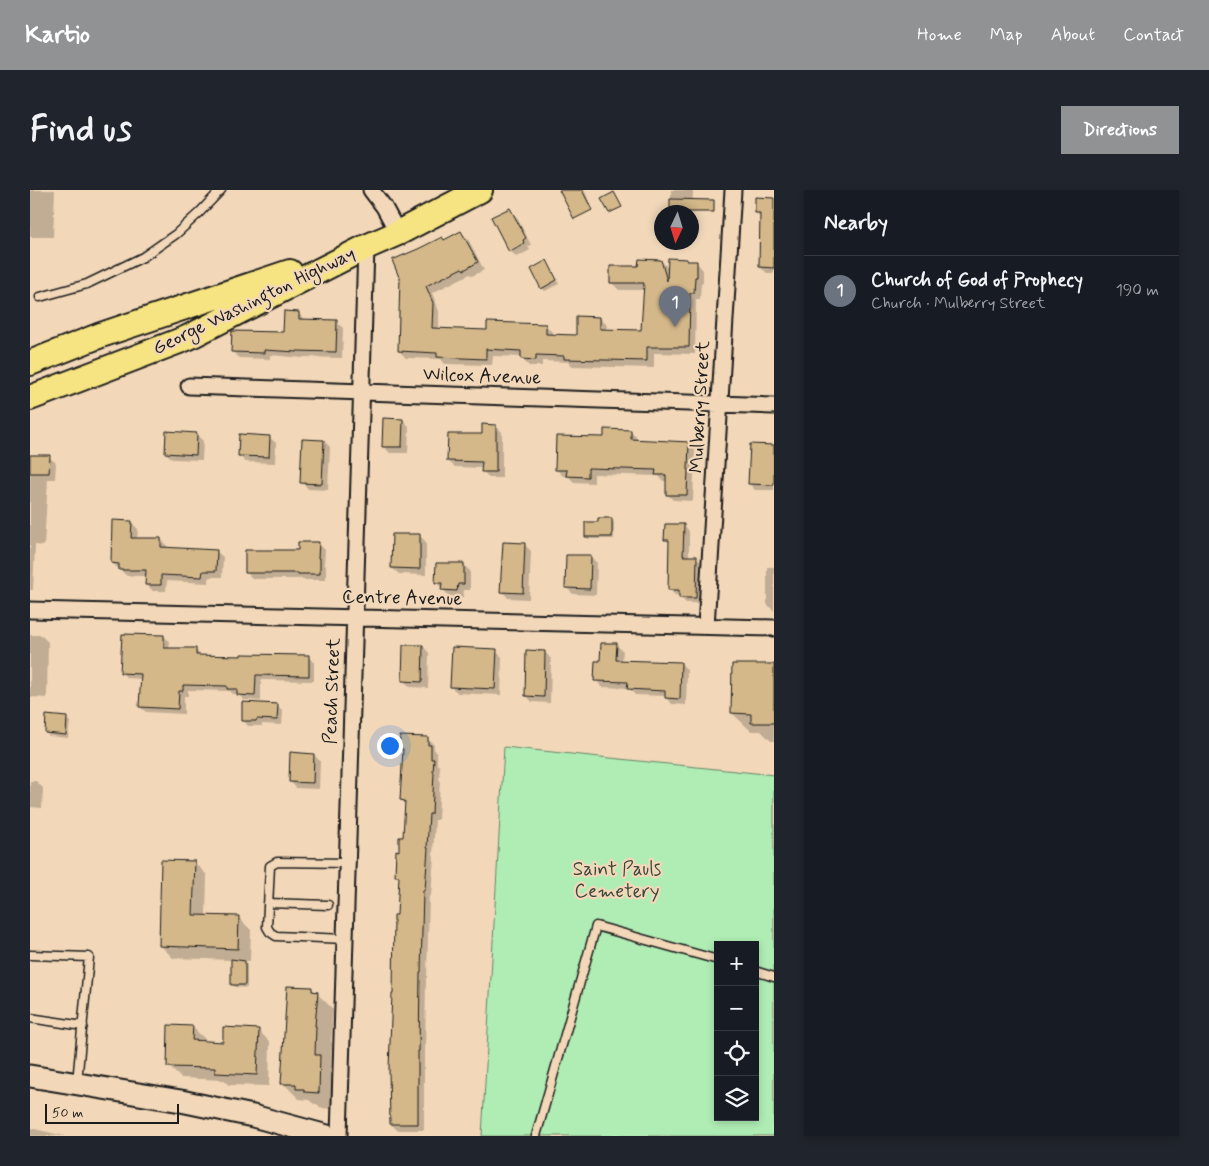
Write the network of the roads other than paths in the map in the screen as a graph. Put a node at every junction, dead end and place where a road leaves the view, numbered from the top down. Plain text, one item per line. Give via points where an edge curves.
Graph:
1 (221, 190) edge
2 (371, 190) edge
3 (480, 190) edge
4 (733, 190) edge
5 (398, 233) junction
6 (366, 247) junction
7 (40, 297) dead end
8 (30, 363) edge
9 (189, 386) dead end
10 (361, 392) junction
11 (30, 398) edge
12 (720, 404) junction
13 (774, 406) edge
14 (30, 610) edge
15 (354, 617) junction
16 (706, 626) junction
17 (774, 628) edge
18 (347, 863) junction
19 (268, 903) junction
20 (328, 905) dead end
21 (345, 939) junction
22 (30, 955) edge
23 (714, 959) edge
24 (759, 972) edge
25 (774, 977) edge
26 (30, 1018) edge
27 (83, 1026) junction
28 (30, 1076) edge
29 (77, 1084) junction
30 (327, 1136) edge
31 (339, 1136) edge
32 (536, 1136) edge

1 - 7 lane via 176,234 143,257 87,284
2 - 5 street
3 - 5 main road, George Washington Highway
4 - 12 street, Mulberry Street
5 - 6 main road, George Washington Highway
6 - 8 main road, George Washington Highway via 101,335
6 - 10 street, Peach Street
6 - 11 main road, George Washington Highway via 187,338
9 - 10 street, Wilcox Avenue
10 - 12 street, Wilcox Avenue
10 - 15 street, Peach Street
12 - 13 street, Wilcox Avenue
12 - 16 street, Mulberry Street
14 - 15 street, Centre Avenue
15 - 16 street, Centre Avenue
15 - 18 street, Peach Street
16 - 17 street, Centre Avenue
18 - 19 lane via 277,862 270,866
18 - 21 street, Peach Street
19 - 20 lane
19 - 21 lane via 267,927 276,936
21 - 31 street, Peach Street
22 - 27 lane via 89,958
23 - 32 lane via 596,926
24 - 25 lane
26 - 27 lane
27 - 29 lane
28 - 29 main road
29 - 30 main road via 253,1116

